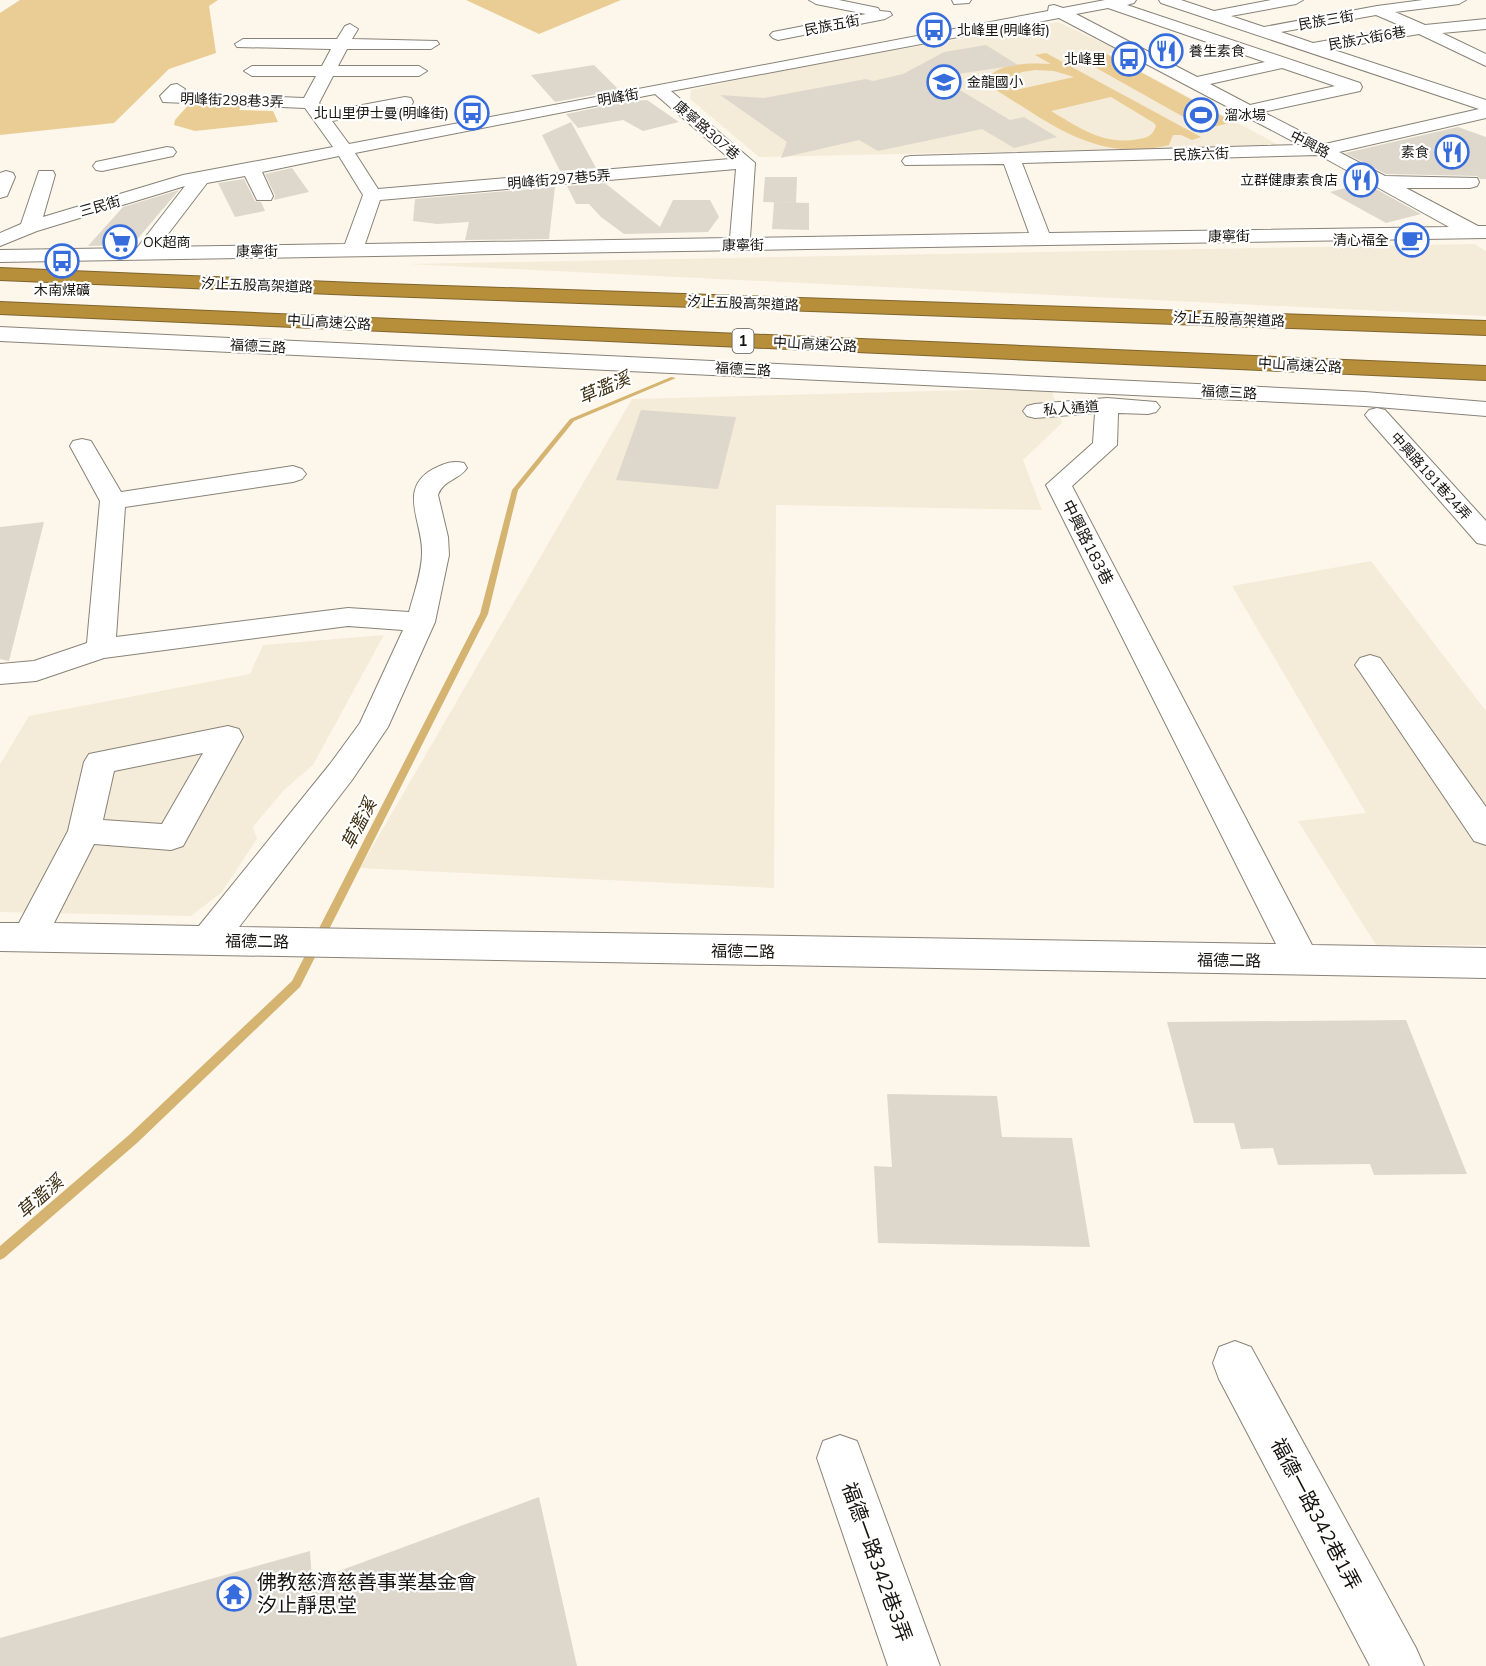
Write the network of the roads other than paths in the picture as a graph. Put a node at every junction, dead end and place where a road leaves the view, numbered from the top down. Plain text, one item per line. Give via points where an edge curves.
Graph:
1 (816, 0) edge
2 (898, 0) edge
3 (964, 0) edge
4 (1036, 0) edge
5 (1129, 0) edge
6 (1166, 0) edge
7 (1296, 0) edge
8 (1354, 0) edge
9 (1460, 0) edge
10 (959, 1) edge
11 (1110, 4) junction
12 (1377, 10) junction
13 (1061, 13) junction
14 (1213, 15) junction
15 (891, 19) junction
16 (1158, 20) junction
17 (1486, 24) edge
18 (1421, 29) junction
19 (1264, 31) junction
20 (1097, 32) junction
21 (346, 36) junction
22 (778, 36) dead end
23 (924, 39) junction
24 (1221, 42) junction
25 (243, 44) dead end
26 (431, 44) dead end
27 (1314, 47) junction
28 (1189, 49) dead end
29 (1167, 53) dead end
30 (1446, 55) dead end
31 (1479, 55) edge
32 (1146, 58) junction
33 (1412, 62) dead end
34 (1283, 63) junction
35 (1378, 69) junction
36 (252, 71) dead end
37 (328, 71) junction
38 (419, 71) dead end
39 (1476, 77) edge
40 (1194, 83) junction
41 (1434, 87) junction
42 (177, 88) dead end
43 (660, 90) junction
44 (405, 102) dead end
45 (310, 103) junction
46 (1486, 106) edge
47 (1246, 111) junction
48 (1486, 113) edge
49 (321, 118) junction
50 (1323, 150) junction
51 (345, 151) junction
52 (1011, 159) junction
53 (911, 161) dead end
54 (746, 164) junction
55 (102, 166) dead end
56 (251, 168) junction
57 (46, 175) dead end
58 (201, 179) junction
59 (1383, 182) junction
60 (1470, 182) dead end
61 (372, 195) junction
62 (264, 196) dead end
63 (30, 227) junction
64 (1482, 235) edge
65 (1041, 239) junction
66 (0, 240) edge
67 (739, 245) junction
68 (353, 250) junction
69 (143, 254) junction
70 (0, 256) edge
71 (0, 274) edge
72 (0, 289) edge
73 (0, 308) edge
74 (1486, 328) edge
75 (0, 334) edge
76 (1310, 343) dead end
77 (1486, 373) edge
78 (1107, 405) junction
79 (1486, 410) edge
80 (1035, 411) dead end
81 (1377, 415) junction
82 (82, 446) dead end
83 (455, 468) dead end
84 (293, 474) dead end
85 (113, 501) junction
86 (1486, 537) edge
87 (421, 622) junction
88 (101, 649) junction
89 (1370, 665) dead end
90 (0, 674) edge
91 (84, 831) dead end
92 (1486, 832) edge
93 (15, 936) edge
94 (208, 940) junction
95 (1302, 961) junction
96 (1486, 963) edge
97 (1235, 1363) dead end
98 (840, 1458) dead end
99 (914, 1666) edge
100 (1398, 1666) edge

1 - 15 street
2 - 15 street, 民族五街
3 - 10 street
4 - 13 street, 中興路
5 - 11 street, 明峰街
6 - 14 street
7 - 14 street
8 - 12 street
9 - 12 street, 民族三街
11 - 13 street, 明峰街
11 - 16 street
12 - 18 street
12 - 19 street, 民族三街
13 - 20 street, 中興路
13 - 23 street, 明峰街
14 - 19 street
15 - 22 street, 民族五街
15 - 23 street
16 - 20 street
16 - 24 street
17 - 18 street, 民族六街6巷
18 - 27 street, 民族六街6巷
18 - 31 street
19 - 27 street
20 - 32 street, 中興路
21 - 25 street
21 - 26 street
21 - 37 street
23 - 43 street, 明峰街
24 - 28 street
24 - 34 street
27 - 35 street
29 - 32 street
30 - 31 street
32 - 40 street, 中興路
33 - 35 street
34 - 40 street
34 - 47 street via 1354,87
35 - 41 street
36 - 37 street
37 - 38 street
37 - 45 street
39 - 41 street
40 - 47 street, 中興路
41 - 46 street
42 - 45 street, 明峰街298巷3弄 via 169,98
43 - 51 street, 明峰街
43 - 54 street, 康寧路307巷
44 - 49 street
45 - 49 street
47 - 50 street, 中興路
48 - 50 street, 民族六街
49 - 51 street
50 - 52 street, 民族六街
50 - 59 street, 中興路
51 - 56 street, 明峰街
51 - 61 street
52 - 53 street, 民族六街
52 - 65 street
54 - 61 street, 明峰街297巷5弄
54 - 67 street, 康寧路307巷
55 - 58 street via 163,146 188,177
56 - 58 street, 明峰街
56 - 62 street
57 - 63 street
58 - 63 street, 三民街
58 - 69 street
59 - 60 street
59 - 64 street, 中興路
61 - 68 street
63 - 66 street, 三民街
64 - 65 street, 康寧街
65 - 67 street, 康寧街
67 - 68 street, 康寧街
68 - 69 street, 康寧街
69 - 70 street, 康寧街
71 - 74 highway, 汐止五股高架道路
72 - 76 highway, 中山高速公路 / 1
73 - 77 highway, 中山高速公路 / 1
75 - 79 street, 福德三路 via 1330,398
78 - 80 street, 私人通道
78 - 81 street
78 - 95 street, 中興路183巷 via 1105,445 1059,485
79 - 81 street
81 - 86 street, 中興路181巷24弄
82 - 85 street
83 - 87 street via 428,486 425,495 436,555
84 - 85 street
85 - 88 street
87 - 88 street via 348,617
87 - 94 street via 373,727
88 - 90 street via 36,671
89 - 92 street
91 - 93 street
93 - 94 street, 福德二路
94 - 95 street, 福德二路
95 - 96 street, 福德二路
97 - 100 street, 福德一路342巷1弄
98 - 99 street, 福德一路342巷3弄

